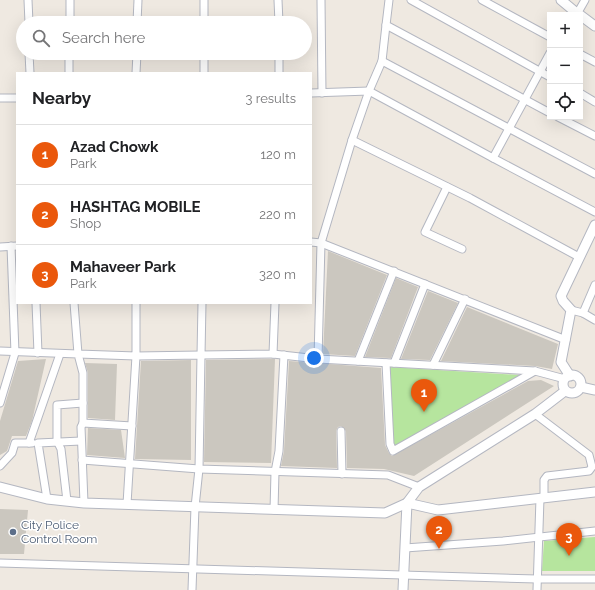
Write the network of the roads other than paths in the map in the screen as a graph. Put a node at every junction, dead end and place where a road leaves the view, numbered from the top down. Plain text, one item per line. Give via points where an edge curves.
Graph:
1 (28, 0) edge
2 (70, 0) edge
3 (138, 0) edge
4 (204, 0) edge
5 (278, 0) edge
6 (321, 0) edge
7 (389, 0) edge
8 (411, 0) edge
9 (482, 0) edge
10 (561, 0) edge
11 (585, 0) edge
12 (575, 12) edge
13 (580, 12) edge
14 (29, 16) edge
15 (70, 16) edge
16 (138, 16) edge
17 (204, 16) edge
18 (279, 16) edge
19 (583, 18) edge
20 (386, 25) junction
21 (595, 26) edge
22 (547, 35) edge
23 (583, 56) edge
24 (547, 59) edge
25 (29, 60) edge
26 (69, 60) edge
27 (137, 60) edge
28 (204, 60) edge
29 (279, 60) edge
30 (382, 61) junction
31 (595, 62) edge
32 (30, 72) edge
33 (69, 72) edge
34 (136, 72) edge
35 (204, 72) edge
36 (279, 72) edge
37 (541, 72) junction
38 (547, 75) edge
39 (369, 91) junction
40 (312, 93) edge
41 (322, 93) junction
42 (583, 95) edge
43 (0, 98) edge
44 (16, 98) edge
45 (525, 100) junction
46 (595, 102) edge
47 (547, 111) edge
48 (564, 120) edge
49 (509, 129) junction
50 (595, 136) edge
51 (352, 140) junction
52 (493, 158) junction
53 (595, 174) edge
54 (447, 187) junction
55 (595, 212) edge
56 (595, 225) edge
57 (312, 242) edge
58 (321, 243) junction
59 (14, 246) edge
60 (0, 247) edge
61 (462, 249) dead end
62 (579, 257) junction
63 (394, 271) junction
64 (425, 284) junction
65 (595, 285) edge
66 (465, 299) junction
67 (36, 304) edge
68 (74, 304) edge
69 (136, 304) edge
70 (202, 304) edge
71 (275, 304) edge
72 (571, 310) junction
73 (583, 313) junction
74 (595, 320) edge
75 (566, 340) junction
76 (0, 351) edge
77 (15, 353) junction
78 (38, 353) junction
79 (60, 354) junction
80 (78, 354) junction
81 (273, 354) junction
82 (201, 355) junction
83 (284, 355) junction
84 (136, 356) junction
85 (318, 359) junction
86 (358, 361) junction
87 (386, 363) junction
88 (394, 363) junction
89 (433, 365) junction
90 (535, 371) junction
91 (567, 378) junction
92 (581, 387) junction
93 (595, 390) edge
94 (565, 391) junction
95 (0, 403) edge
96 (83, 403) junction
97 (535, 414) junction
98 (83, 423) junction
99 (132, 426) junction
100 (341, 431) dead end
101 (81, 441) junction
102 (57, 442) junction
103 (29, 443) junction
104 (38, 443) junction
105 (82, 460) junction
106 (131, 464) junction
107 (0, 466) edge
108 (199, 469) junction
109 (275, 472) junction
110 (342, 474) junction
111 (0, 486) edge
112 (419, 487) junction
113 (595, 492) edge
114 (542, 498) junction
115 (48, 499) junction
116 (67, 501) junction
117 (84, 502) junction
118 (407, 503) junction
119 (127, 504) junction
120 (195, 507) junction
121 (274, 510) junction
122 (595, 531) edge
123 (540, 538) junction
124 (405, 548) junction
125 (0, 563) edge
126 (193, 567) junction
127 (403, 575) junction
128 (537, 579) junction
129 (595, 579) edge
130 (192, 590) edge
131 (403, 590) edge
132 (537, 590) edge

1 - 14 street
2 - 15 street
3 - 16 street
4 - 17 street
5 - 18 street
6 - 41 street
7 - 20 street
8 - 37 street
9 - 22 street
10 - 12 street
11 - 13 street
19 - 21 street
20 - 30 street
20 - 45 street
23 - 31 street
24 - 37 street
25 - 32 street
26 - 33 street
27 - 34 street
28 - 35 street
29 - 36 street
30 - 39 street
30 - 49 street
37 - 38 street
37 - 45 street
39 - 41 street
39 - 51 street
39 - 52 street
40 - 41 street
42 - 46 street
43 - 44 street
45 - 47 street
45 - 49 street
48 - 50 street
49 - 52 street
49 - 53 street
51 - 54 street
51 - 58 street
52 - 55 street
54 - 61 street via 425,232
54 - 62 street
56 - 62 street
57 - 58 street
58 - 63 street
58 - 85 street
59 - 60 street
59 - 77 street
62 - 72 street via 562,296
63 - 64 street
63 - 86 street
64 - 66 street
64 - 88 street
65 - 73 street
66 - 75 street
66 - 89 street
67 - 78 street
68 - 80 street
69 - 84 street
70 - 82 street
71 - 81 street
72 - 73 street
72 - 75 street
73 - 74 street
75 - 91 street via 562,362
76 - 77 street
77 - 78 street
77 - 95 street
78 - 79 street
79 - 80 street
79 - 103 street
80 - 84 street
80 - 96 street via 83,373
81 - 82 street
81 - 83 street
82 - 84 street
82 - 108 street
83 - 85 street
83 - 109 street via 279,451
84 - 99 street
85 - 86 street
86 - 87 street
87 - 88 street
87 - 90 street via 390,444 393,451
88 - 89 street
89 - 90 street
90 - 91 street
91 - 92 street via 578,377
91 - 94 street via 563,385
92 - 93 street
92 - 94 street via 575,393
94 - 97 street
96 - 98 street
96 - 102 street via 57,405
97 - 112 street
97 - 114 street via 589,455 592,467 589,471 547,476 544,480
98 - 99 street
98 - 101 street
99 - 106 street
100 - 110 street
101 - 102 street
101 - 105 street
102 - 104 street
102 - 116 street via 61,449
103 - 104 street
103 - 107 street via 15,443 12,453
104 - 115 street
105 - 106 street
105 - 117 street
106 - 108 street
106 - 119 street
108 - 109 street
108 - 120 street
109 - 110 street
109 - 121 street
110 - 112 street via 388,475
111 - 115 street
112 - 118 street
113 - 114 street
114 - 118 street via 438,510
114 - 123 street
115 - 116 street
116 - 117 street
117 - 119 street
118 - 121 street via 385,513
118 - 124 street
119 - 120 street
120 - 121 street
120 - 126 street
122 - 123 street
123 - 124 street
123 - 128 street
124 - 127 street
125 - 126 street
126 - 127 street
126 - 130 street
127 - 128 street
127 - 131 street
128 - 129 street
128 - 132 street

